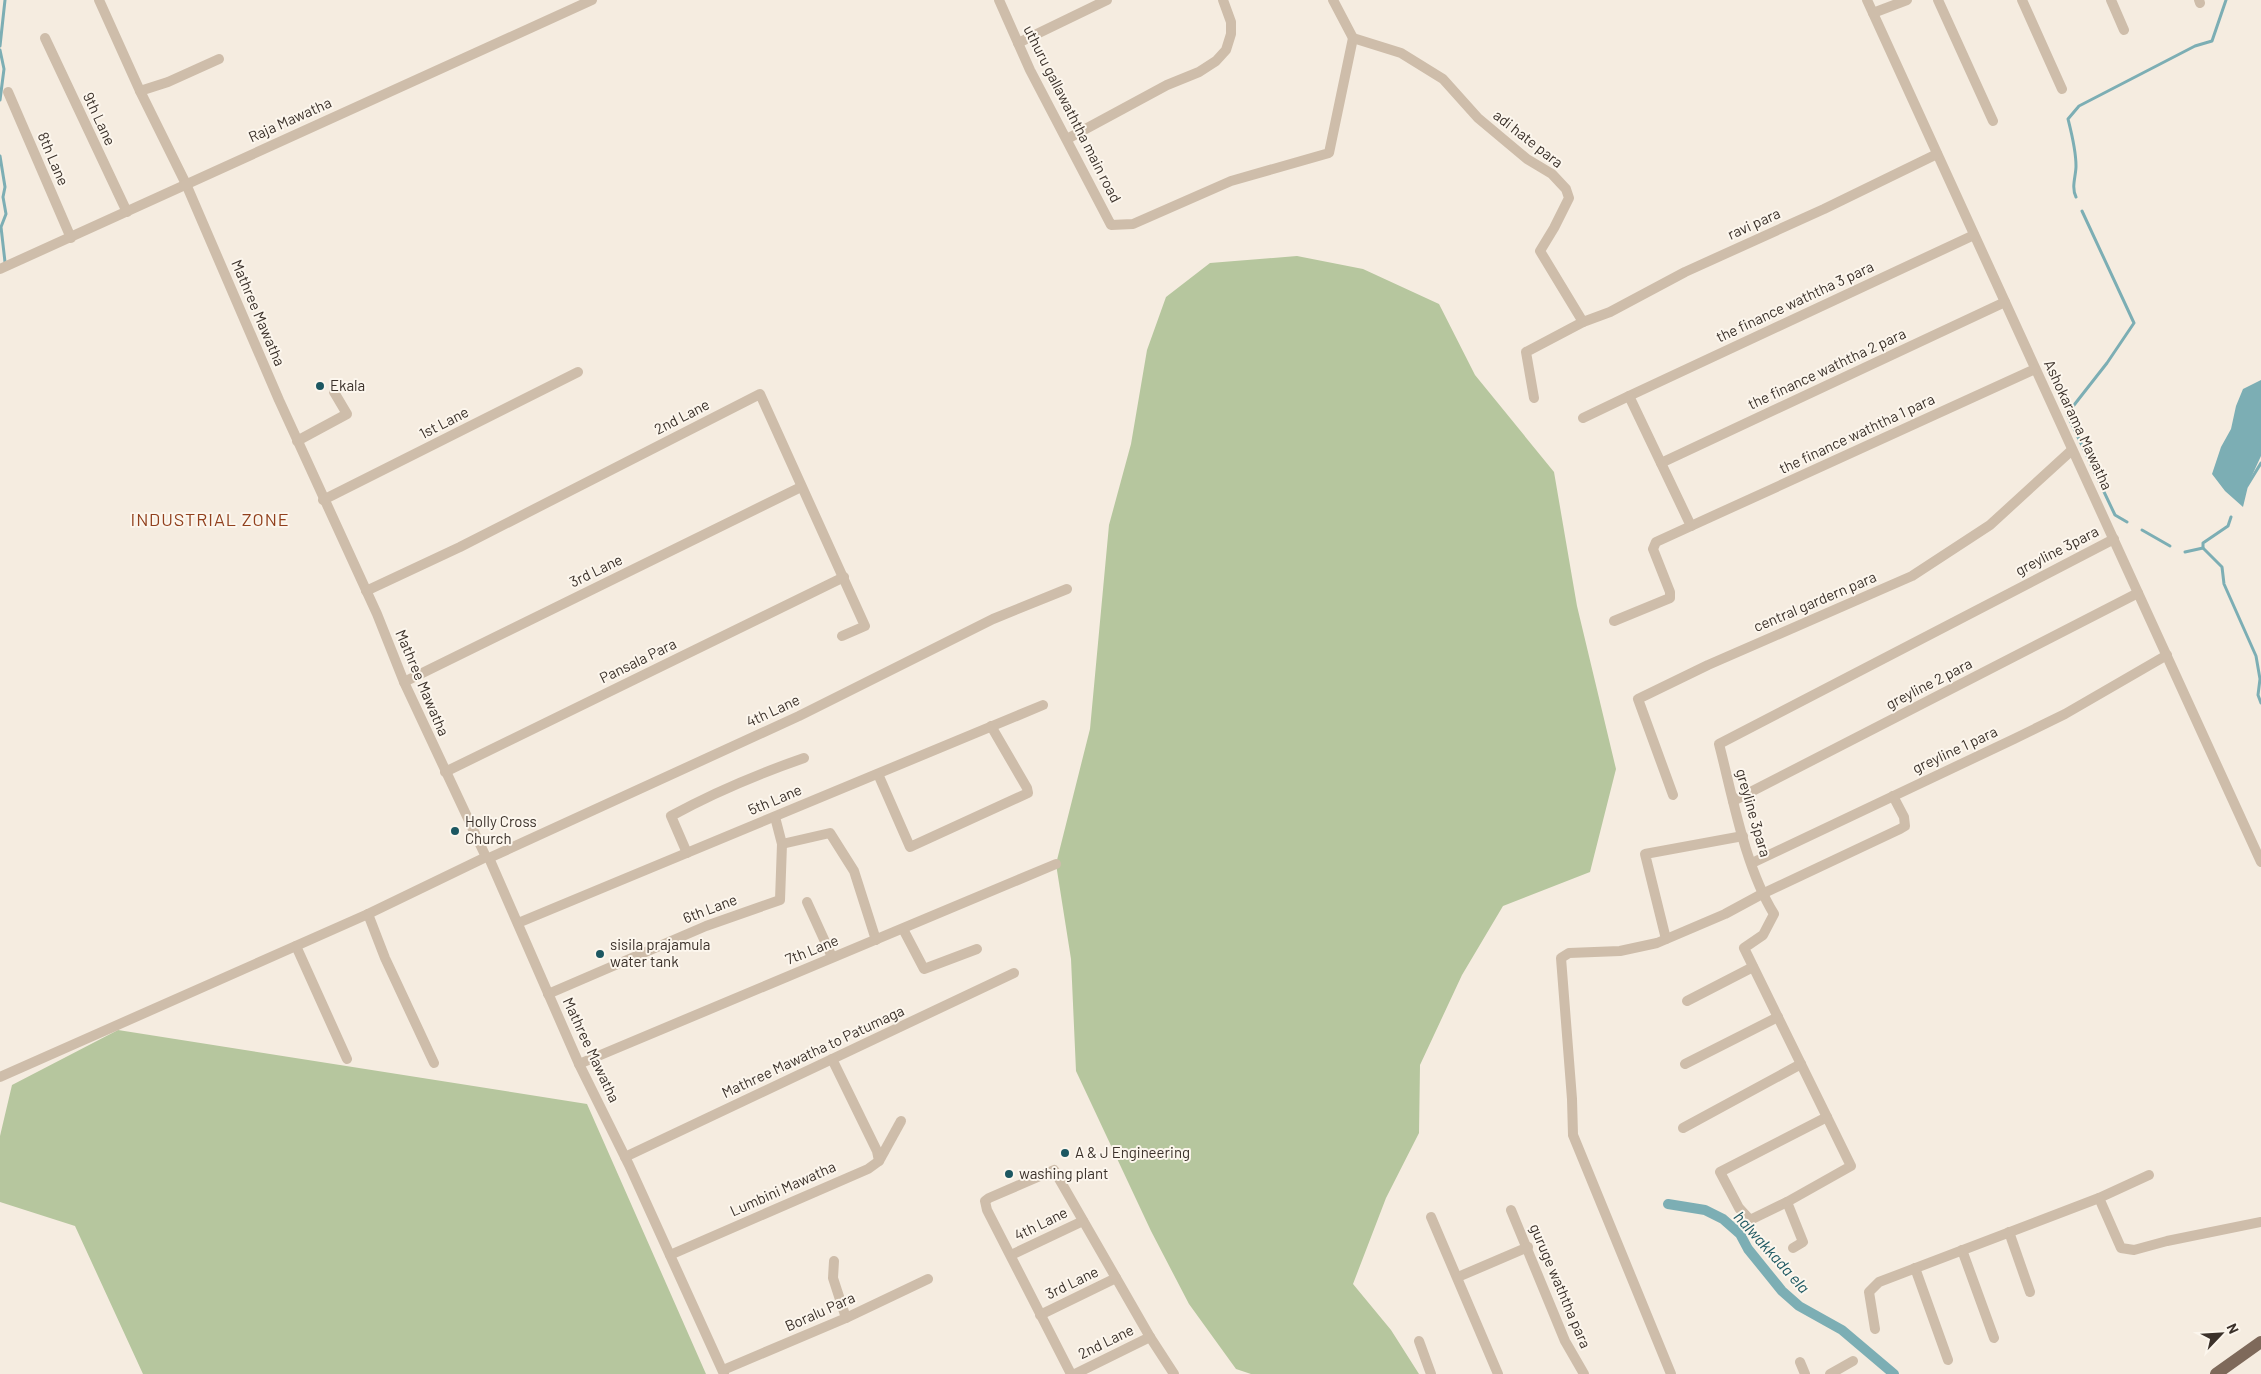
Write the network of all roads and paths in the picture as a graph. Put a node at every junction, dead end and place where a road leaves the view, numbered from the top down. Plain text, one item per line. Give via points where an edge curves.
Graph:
1 (99, 0) edge
2 (592, 0) edge
3 (999, 0) edge
4 (1107, 0) edge
5 (1223, 0) edge
6 (1333, 0) edge
7 (1867, 0) edge
8 (1907, 0) edge
9 (1938, 0) edge
10 (2022, 0) edge
11 (2111, 0) edge
12 (1873, 14) junction
13 (2124, 30) dead end
14 (45, 38) dead end
15 (1353, 38) junction
16 (1018, 43) junction
17 (219, 58) dead end
18 (2062, 89) dead end
19 (140, 91) junction
20 (8, 92) dead end
21 (1993, 121) dead end
22 (1067, 139) junction
23 (1937, 154) junction
24 (186, 184) junction
25 (127, 212) junction
26 (1974, 235) junction
27 (71, 238) junction
28 (0, 269) edge
29 (2005, 302) junction
30 (1583, 322) junction
31 (2035, 368) junction
32 (578, 372) dead end
33 (334, 392) dead end
34 (1629, 396) junction
35 (1534, 398) dead end
36 (1583, 418) dead end
37 (297, 441) junction
38 (2072, 450) junction
39 (1661, 463) junction
40 (801, 487) junction
41 (323, 500) junction
42 (1691, 526) junction
43 (2114, 539) junction
44 (844, 577) junction
45 (1068, 589) dead end
46 (366, 591) junction
47 (2138, 593) junction
48 (1614, 621) dead end
49 (842, 636) dead end
50 (2166, 655) junction
51 (404, 682) junction
52 (1043, 705) dead end
53 (991, 726) junction
54 (804, 758) dead end
55 (445, 772) junction
56 (878, 774) junction
57 (1673, 795) dead end
58 (1893, 796) junction
59 (1733, 801) junction
60 (775, 817) junction
61 (1743, 836) junction
62 (782, 844) junction
63 (687, 853) junction
64 (488, 858) junction
65 (2261, 862) edge
66 (1752, 863) junction
67 (1056, 864) dead end
68 (1762, 894) junction
69 (807, 902) dead end
70 (368, 914) junction
71 (518, 923) junction
72 (903, 929) junction
73 (1666, 939) junction
74 (876, 940) junction
75 (296, 946) junction
76 (977, 949) dead end
77 (832, 957) junction
78 (1753, 967) junction
79 (1014, 973) dead end
80 (548, 994) junction
81 (1687, 1001) dead end
82 (1778, 1017) junction
83 (347, 1059) dead end
84 (832, 1059) junction
85 (434, 1063) dead end
86 (579, 1064) junction
87 (1685, 1064) dead end
88 (1801, 1064) junction
89 (0, 1077) edge
90 (1827, 1117) junction
91 (901, 1121) dead end
92 (1683, 1128) dead end
93 (626, 1158) junction
94 (879, 1161) junction
95 (2149, 1175) dead end
96 (2099, 1198) junction
97 (1787, 1202) junction
98 (1511, 1210) dead end
99 (1431, 1217) dead end
100 (1084, 1221) junction
101 (2261, 1222) edge
102 (2009, 1232) junction
103 (1528, 1247) junction
104 (1793, 1248) dead end
105 (1962, 1250) junction
106 (670, 1255) junction
107 (1011, 1255) junction
108 (834, 1261) dead end
109 (1915, 1268) junction
110 (1458, 1277) junction
111 (1116, 1278) junction
112 (928, 1279) dead end
113 (2030, 1292) dead end
114 (1040, 1315) junction
115 (846, 1318) junction
116 (1875, 1329) dead end
117 (1150, 1337) junction
118 (1994, 1338) dead end
119 (1419, 1341) dead end
120 (2261, 1342) edge
121 (1948, 1360) dead end
122 (1853, 1361) dead end
123 (1800, 1362) dead end
124 (723, 1372) edge
125 (1070, 1374) edge
126 (1075, 1374) edge
127 (1174, 1374) edge
128 (1430, 1374) edge
129 (1498, 1374) edge
130 (1584, 1374) edge
131 (1671, 1374) edge
132 (1806, 1374) edge
133 (1830, 1374) edge
134 (2216, 1374) edge

1 - 19 street, Mathree Mawatha
2 - 24 street, Raja Mawatha
3 - 16 street, uthuru gallawaththa main road
4 - 16 street
5 - 22 street via 1231,22 1231,34 1226,50 1216,61
6 - 15 street
7 - 12 street, Ashokarama Mawatha
8 - 12 street
9 - 21 street
10 - 18 street
11 - 13 street
12 - 23 street, Ashokarama Mawatha
14 - 25 street, 9th Lane
15 - 22 street, uthuru gallawaththa main road via 1329,154 1231,181 1133,224 1111,225
15 - 30 street, adi hate para via 1401,53 1443,79 1478,118 1527,159 1552,174 1566,189 1569,198 1540,251
16 - 22 street, uthuru gallawaththa main road
17 - 19 street
19 - 24 street, Mathree Mawatha
20 - 27 street, 8th Lane
23 - 26 street, Ashokarama Mawatha
23 - 30 street, ravi para via 1685,272 1610,312
24 - 25 street, Raja Mawatha
24 - 37 street, Mathree Mawatha
25 - 27 street, Raja Mawatha
26 - 29 street, Ashokarama Mawatha
26 - 34 street, the finance waththa 3 para
27 - 28 street, Raja Mawatha
29 - 31 street, Ashokarama Mawatha
29 - 39 street, the finance waththa 2 para
30 - 35 street via 1526,352
31 - 38 street, Ashokarama Mawatha
31 - 42 street, the finance waththa 1 para
32 - 41 street, 1st Lane
33 - 37 street via 346,414
34 - 36 street, the finance waththa 3 para
34 - 39 street
37 - 41 street, Mathree Mawatha
38 - 43 street, Ashokarama Mawatha
38 - 57 street, central gardern para via 1990,525 1912,576 1725,657 1638,699
39 - 42 street
40 - 44 street, 2nd Lane
40 - 46 street, 2nd Lane via 760,394 460,547
40 - 51 street, 3rd Lane
41 - 46 street, Mathree Mawatha
42 - 48 street, the finance waththa 1 para via 1656,542 1654,549 1670,598
43 - 47 street, Ashokarama Mawatha
43 - 59 street, greyline 3para via 1719,744
44 - 49 street, 2nd Lane via 865,626
44 - 55 street, Pansala Para
45 - 64 street, 4th Lane via 993,619 799,716
46 - 51 street, Mathree Mawatha
47 - 50 street, Ashokarama Mawatha
47 - 59 street, greyline 2 para
50 - 58 street, greyline 1 para via 2057,718
50 - 65 street, Ashokarama Mawatha
51 - 55 street, Mathree Mawatha
52 - 53 street, 5th Lane
53 - 56 street, 5th Lane
53 - 56 street via 1028,793 910,847
54 - 63 street via 726,789 671,816
55 - 64 street, Mathree Mawatha
56 - 60 street, 5th Lane
58 - 66 street, greyline 1 para
58 - 68 street via 1905,826
59 - 61 street, greyline 3para
60 - 62 street, 6th Lane
60 - 63 street, 5th Lane
61 - 66 street, greyline 3para
61 - 73 street via 1645,854
62 - 74 street via 830,833 854,871
62 - 80 street, 6th Lane via 780,900 706,926
63 - 71 street, 5th Lane
64 - 70 street, 4th Lane
64 - 71 street, Mathree Mawatha
66 - 68 street, greyline 3para
67 - 72 street, 7th Lane
68 - 73 street
68 - 78 street, greyline 3para via 1774,914 1763,935 1744,948
69 - 77 street
70 - 75 street, 4th Lane
70 - 85 street
71 - 80 street, Mathree Mawatha
72 - 74 street, 7th Lane
72 - 76 street via 924,969
73 - 131 street via 1620,951 1569,953 1561,958 1572,1135
74 - 77 street, 7th Lane
75 - 83 street
75 - 89 street, 4th Lane
77 - 86 street, 7th Lane
78 - 81 street
78 - 82 street, greyline 3para
79 - 84 street, Mathree Mawatha to Patumaga
80 - 86 street, Mathree Mawatha
82 - 87 street
82 - 88 street, greyline 3para
84 - 93 street, Mathree Mawatha to Patumaga
84 - 94 street
86 - 93 street, Mathree Mawatha
88 - 90 street, greyline 3para
88 - 92 street
90 - 97 street, greyline 3para via 1851,1166
90 - 97 street via 1720,1172 1750,1220
91 - 94 street
93 - 106 street, Mathree Mawatha
94 - 106 street, Lumbini Mawatha via 868,1169
95 - 96 street
96 - 101 street via 2121,1248 2134,1250
96 - 102 street
97 - 104 street via 1803,1242
98 - 103 street, guruge waththa para
99 - 110 street
100 - 107 street, 4th Lane
100 - 107 street via 1054,1170 989,1198 985,1201 987,1210
100 - 111 street
102 - 105 street
102 - 113 street
103 - 110 street
103 - 130 street, guruge waththa para via 1565,1341
105 - 109 street
105 - 118 street
106 - 124 street, Mathree Mawatha
107 - 114 street
108 - 115 street via 833,1278
109 - 116 street via 1879,1282 1869,1292
109 - 121 street
110 - 129 street
111 - 114 street, 3rd Lane
111 - 117 street
112 - 115 street, Boralu Para
114 - 125 street
115 - 124 street, Boralu Para
117 - 126 street, 2nd Lane
117 - 127 street
119 - 128 street
120 - 134 main road
122 - 133 street
123 - 132 street

